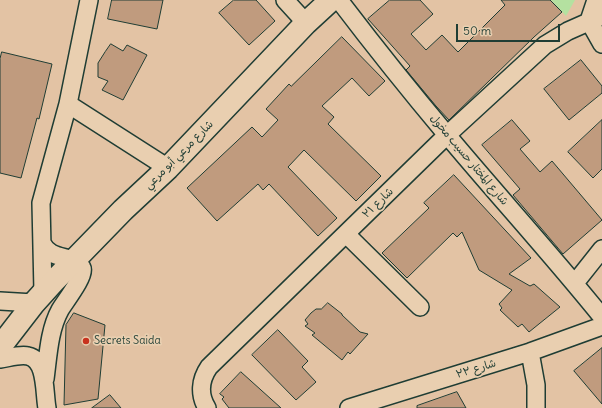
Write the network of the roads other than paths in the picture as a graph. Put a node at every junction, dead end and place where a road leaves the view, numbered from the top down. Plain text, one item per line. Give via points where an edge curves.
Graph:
1 (89, 0) edge
2 (285, 0) edge
3 (331, 0) edge
4 (339, 0) edge
5 (596, 0) edge
6 (595, 18) edge
7 (306, 23) junction
8 (602, 44) edge
9 (68, 104) junction
10 (447, 135) junction
11 (168, 168) junction
12 (346, 234) junction
13 (42, 243) junction
14 (602, 249) edge
15 (75, 260) junction
16 (575, 283) junction
17 (17, 306) edge
18 (420, 307) dead end
19 (602, 317) edge
20 (602, 326) edge
21 (0, 347) edge
22 (530, 352) junction
23 (0, 359) edge
24 (45, 379) junction
25 (48, 408) edge
26 (208, 408) edge
27 (349, 408) edge
28 (536, 408) edge

1 - 9 street
2 - 7 street
3 - 7 main road, شارع مرعي أبو مرعي
4 - 10 street, شارع المختار حسيب مخول
5 - 6 street
6 - 8 street
6 - 10 street, شارع ٣١ via 545,45
7 - 11 main road, شارع مرعي أبو مرعي
9 - 11 street
9 - 13 street via 41,203
10 - 12 street, شارع ٣١
10 - 16 street, شارع المختار حسيب مخول
11 - 15 main road, شارع مرعي أبو مرعي
12 - 18 street
12 - 26 street, شارع ٣١ via 209,367 202,381 204,402
13 - 15 street via 50,253
13 - 17 street
14 - 16 street
15 - 17 main road, شارع مرعي أبو مرعي
15 - 24 street via 83,272 57,316
16 - 19 street, شارع المختار حسيب مخول
17 - 21 main road, شارع مرعي أبو مرعي
20 - 22 street, شارع ٣٣
22 - 27 street, شارع ٣٣
22 - 28 street via 536,385
23 - 24 street via 23,355 33,358 40,366
24 - 25 street

